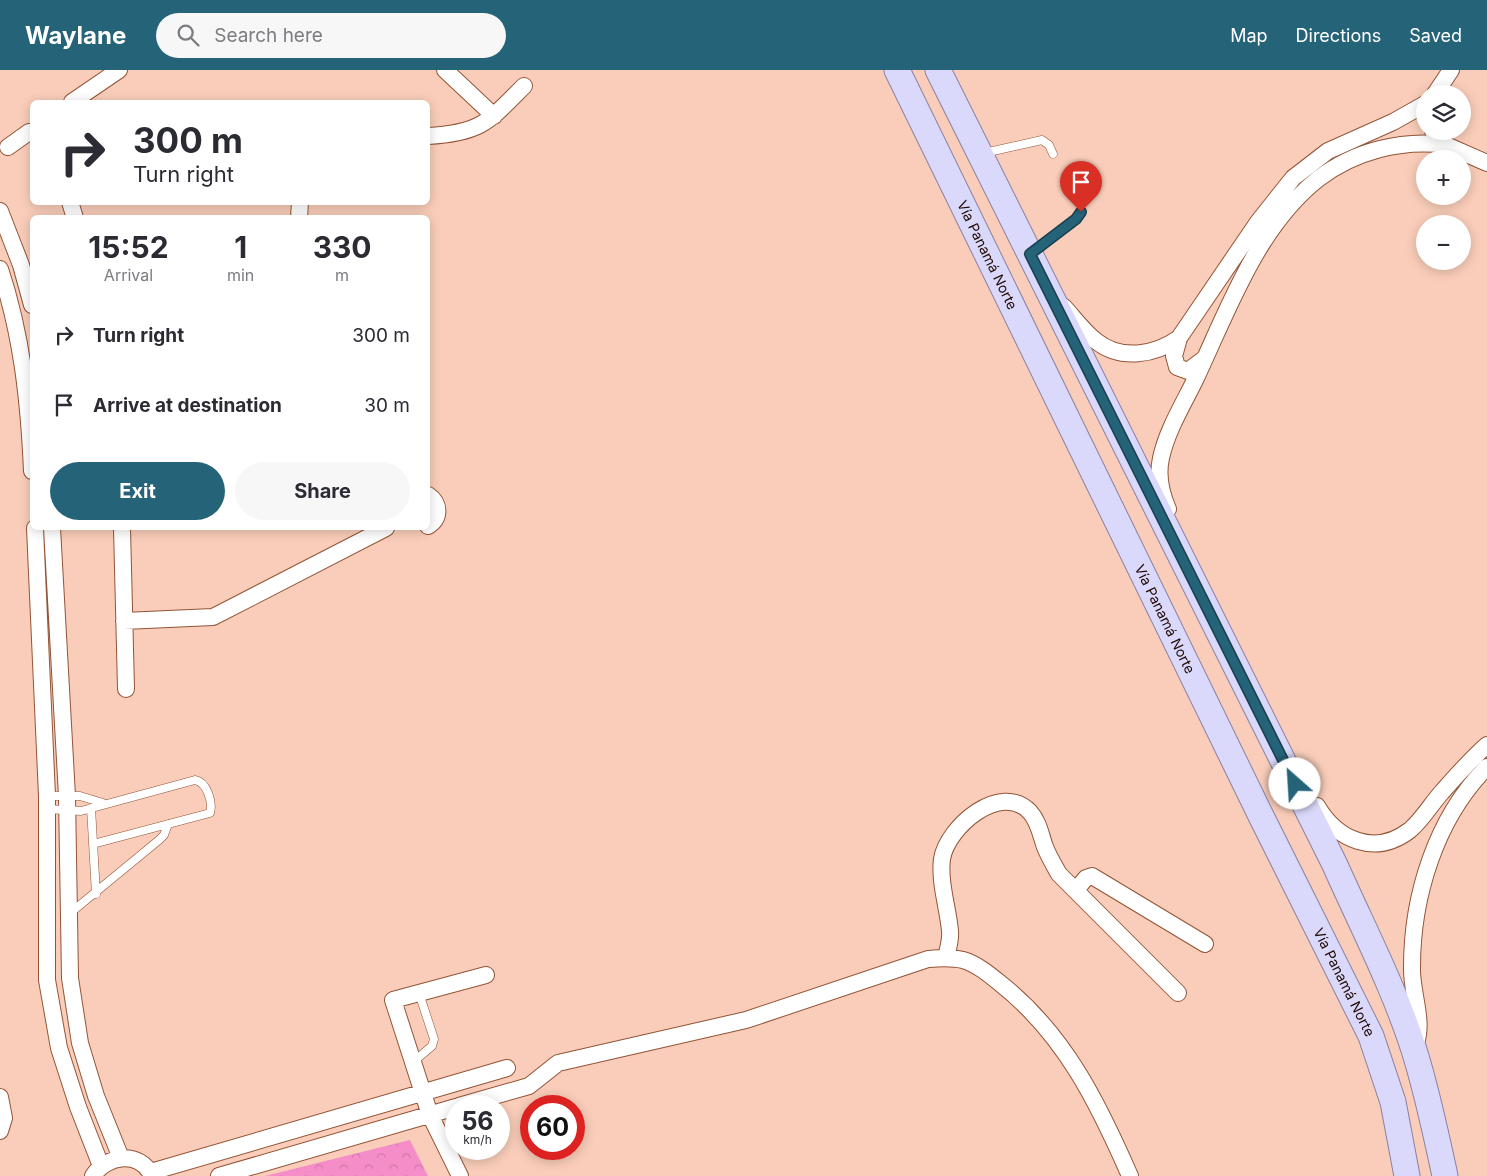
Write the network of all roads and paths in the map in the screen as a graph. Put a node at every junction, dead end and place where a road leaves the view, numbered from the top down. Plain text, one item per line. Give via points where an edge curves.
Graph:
1 (119, 70) edge
2 (445, 70) edge
3 (898, 70) edge
4 (938, 70) edge
5 (1451, 70) edge
6 (1441, 85) edge
7 (524, 86) dead end
8 (75, 100) edge
9 (1416, 109) edge
10 (494, 116) junction
11 (30, 134) edge
12 (430, 136) edge
13 (1441, 140) edge
14 (1446, 145) junction
15 (8, 147) dead end
16 (980, 154) junction
17 (1053, 154) dead end
18 (1485, 165) edge
19 (1274, 200) junction
20 (1288, 210) junction
21 (0, 211) edge
22 (1081, 212) dead end
23 (1030, 254) junction
24 (0, 269) edge
25 (1048, 289) junction
26 (30, 298) edge
27 (1179, 338) junction
28 (1206, 357) junction
29 (30, 409) edge
30 (430, 497) edge
31 (430, 524) edge
32 (35, 530) edge
33 (52, 530) edge
34 (122, 530) edge
35 (382, 530) edge
36 (1173, 540) junction
37 (124, 621) junction
38 (126, 689) dead end
39 (1487, 745) edge
40 (1487, 767) edge
41 (1287, 768) junction
42 (47, 803) junction
43 (67, 803) junction
44 (103, 803) junction
45 (90, 808) junction
46 (168, 824) junction
47 (93, 844) junction
48 (1076, 890) junction
49 (96, 894) junction
50 (69, 914) junction
51 (1206, 944) dead end
52 (946, 957) junction
53 (486, 975) dead end
54 (419, 993) junction
55 (1178, 993) dead end
56 (1414, 1050) junction
57 (413, 1062) junction
58 (507, 1068) dead end
59 (423, 1093) junction
60 (499, 1095) edge
61 (0, 1097) edge
62 (445, 1111) edge
63 (430, 1115) junction
64 (0, 1131) edge
65 (121, 1158) junction
66 (97, 1171) edge
67 (151, 1174) edge
68 (219, 1176) edge
69 (460, 1176) edge
70 (1130, 1176) edge
71 (1407, 1176) edge
72 (1445, 1176) edge

1 - 8 street
2 - 10 street
3 - 71 main road, Vía Panamá Norte via 1256,807 1371,1036 1394,1102
4 - 16 main road
5 - 6 street
7 - 10 street
9 - 19 street via 1328,151 1298,174
10 - 12 street via 477,128 453,135
11 - 15 street
13 - 14 street
14 - 18 street
14 - 20 street via 1430,142 1399,145 1350,160 1317,180
16 - 17 lane via 1042,140
16 - 23 main road
19 - 20 street
19 - 27 street
20 - 28 street via 1249,266
21 - 26 street
22 - 23 lane
23 - 25 main road
24 - 29 street via 22,356
25 - 27 street via 1096,341 1116,351 1127,354 1150,352
25 - 36 main road
27 - 28 street via 1174,360 1180,370 1192,370
28 - 36 street via 1161,458 1161,489 1174,525
30 - 31 street via 438,512
32 - 42 street
33 - 43 street
34 - 37 street
35 - 37 street via 214,617
36 - 41 main road
37 - 38 street
39 - 41 street via 1413,827 1400,836 1379,842 1358,841 1333,828 1326,822 1301,779
40 - 56 street via 1469,786 1444,829 1419,900 1412,990 1420,1033
41 - 56 main road via 1388,982
42 - 43 lane
42 - 43 lane
42 - 66 street via 46,980 59,1048
43 - 44 lane via 80,796
43 - 45 lane via 81,811
43 - 50 street
44 - 45 lane
44 - 46 lane via 201,781 212,808 210,813
45 - 47 lane
46 - 47 lane
46 - 49 lane via 164,835
47 - 49 lane
48 - 51 street via 1092,876
48 - 52 street via 1051,861 1030,812 1018,804 1003,802 985,807 961,826 948,842 942,859 950,933
48 - 55 street
49 - 50 lane
50 - 65 street via 70,978 80,1043 96,1096
52 - 60 street via 928,959 746,1020 558,1062 529,1086
52 - 70 street via 964,960 984,971 1017,997 1063,1046 1095,1100
53 - 54 street
54 - 57 lane via 434,1039 432,1046
54 - 57 street via 393,1000
56 - 72 main road
57 - 59 street
58 - 59 street
59 - 63 street
59 - 67 street
61 - 64 street via 4,1118
62 - 63 street
63 - 68 street
63 - 69 street
65 - 66 street via 110,1160
65 - 67 street via 138,1162

